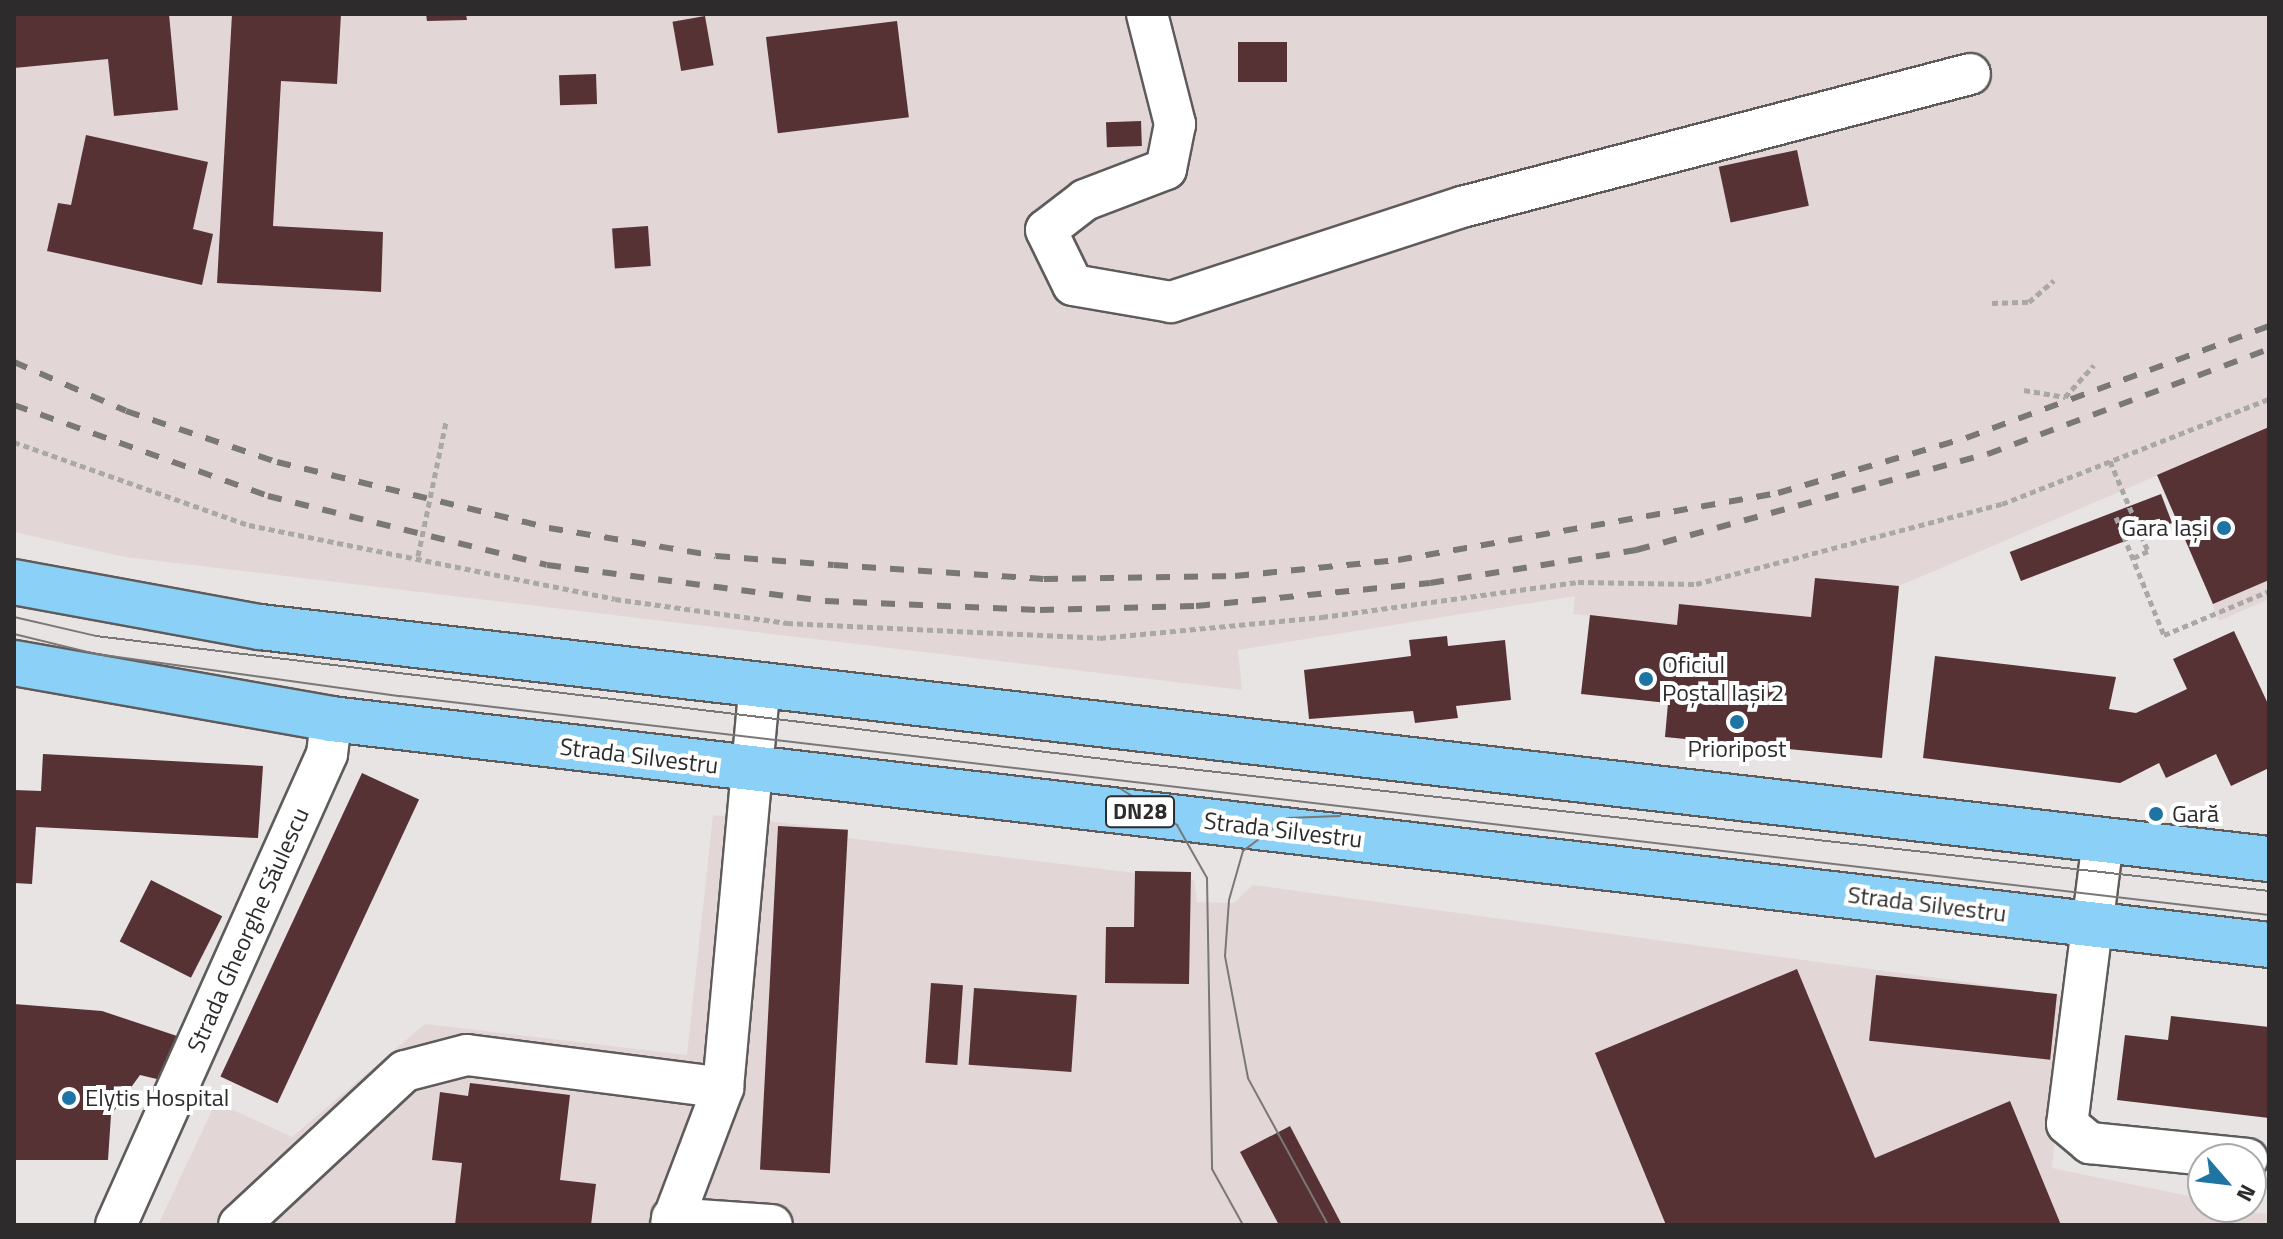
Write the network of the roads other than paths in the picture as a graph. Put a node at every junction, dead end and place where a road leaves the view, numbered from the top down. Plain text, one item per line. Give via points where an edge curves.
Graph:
1 (1147, 14) edge
2 (1970, 74) dead end
3 (14, 582) edge
4 (14, 663) edge
5 (760, 685) junction
6 (331, 719) junction
7 (751, 770) junction
8 (2103, 840) junction
9 (2269, 859) edge
10 (2093, 924) junction
11 (2269, 945) edge
12 (723, 1088) junction
13 (2187, 1153) edge
14 (671, 1222) edge
15 (116, 1225) edge
16 (239, 1225) edge
17 (772, 1225) edge

1 - 2 street via 1175,124 1166,169 1085,200 1046,230 1073,285 1171,302 1462,207
3 - 5 main road via 260,627
4 - 6 main road, Strada Silvestru / DN28
5 - 7 street
5 - 8 main road
6 - 7 main road, Strada Silvestru / DN28
6 - 15 street, Strada Gheorghe Săulescu via 327,754
7 - 10 main road, Strada Silvestru / DN28
7 - 12 street
8 - 9 main road
8 - 10 street
10 - 11 main road, Strada Silvestru / DN28
10 - 13 street via 2067,1124 2090,1143
12 - 14 street
12 - 16 street via 467,1055 405,1071
14 - 17 street

